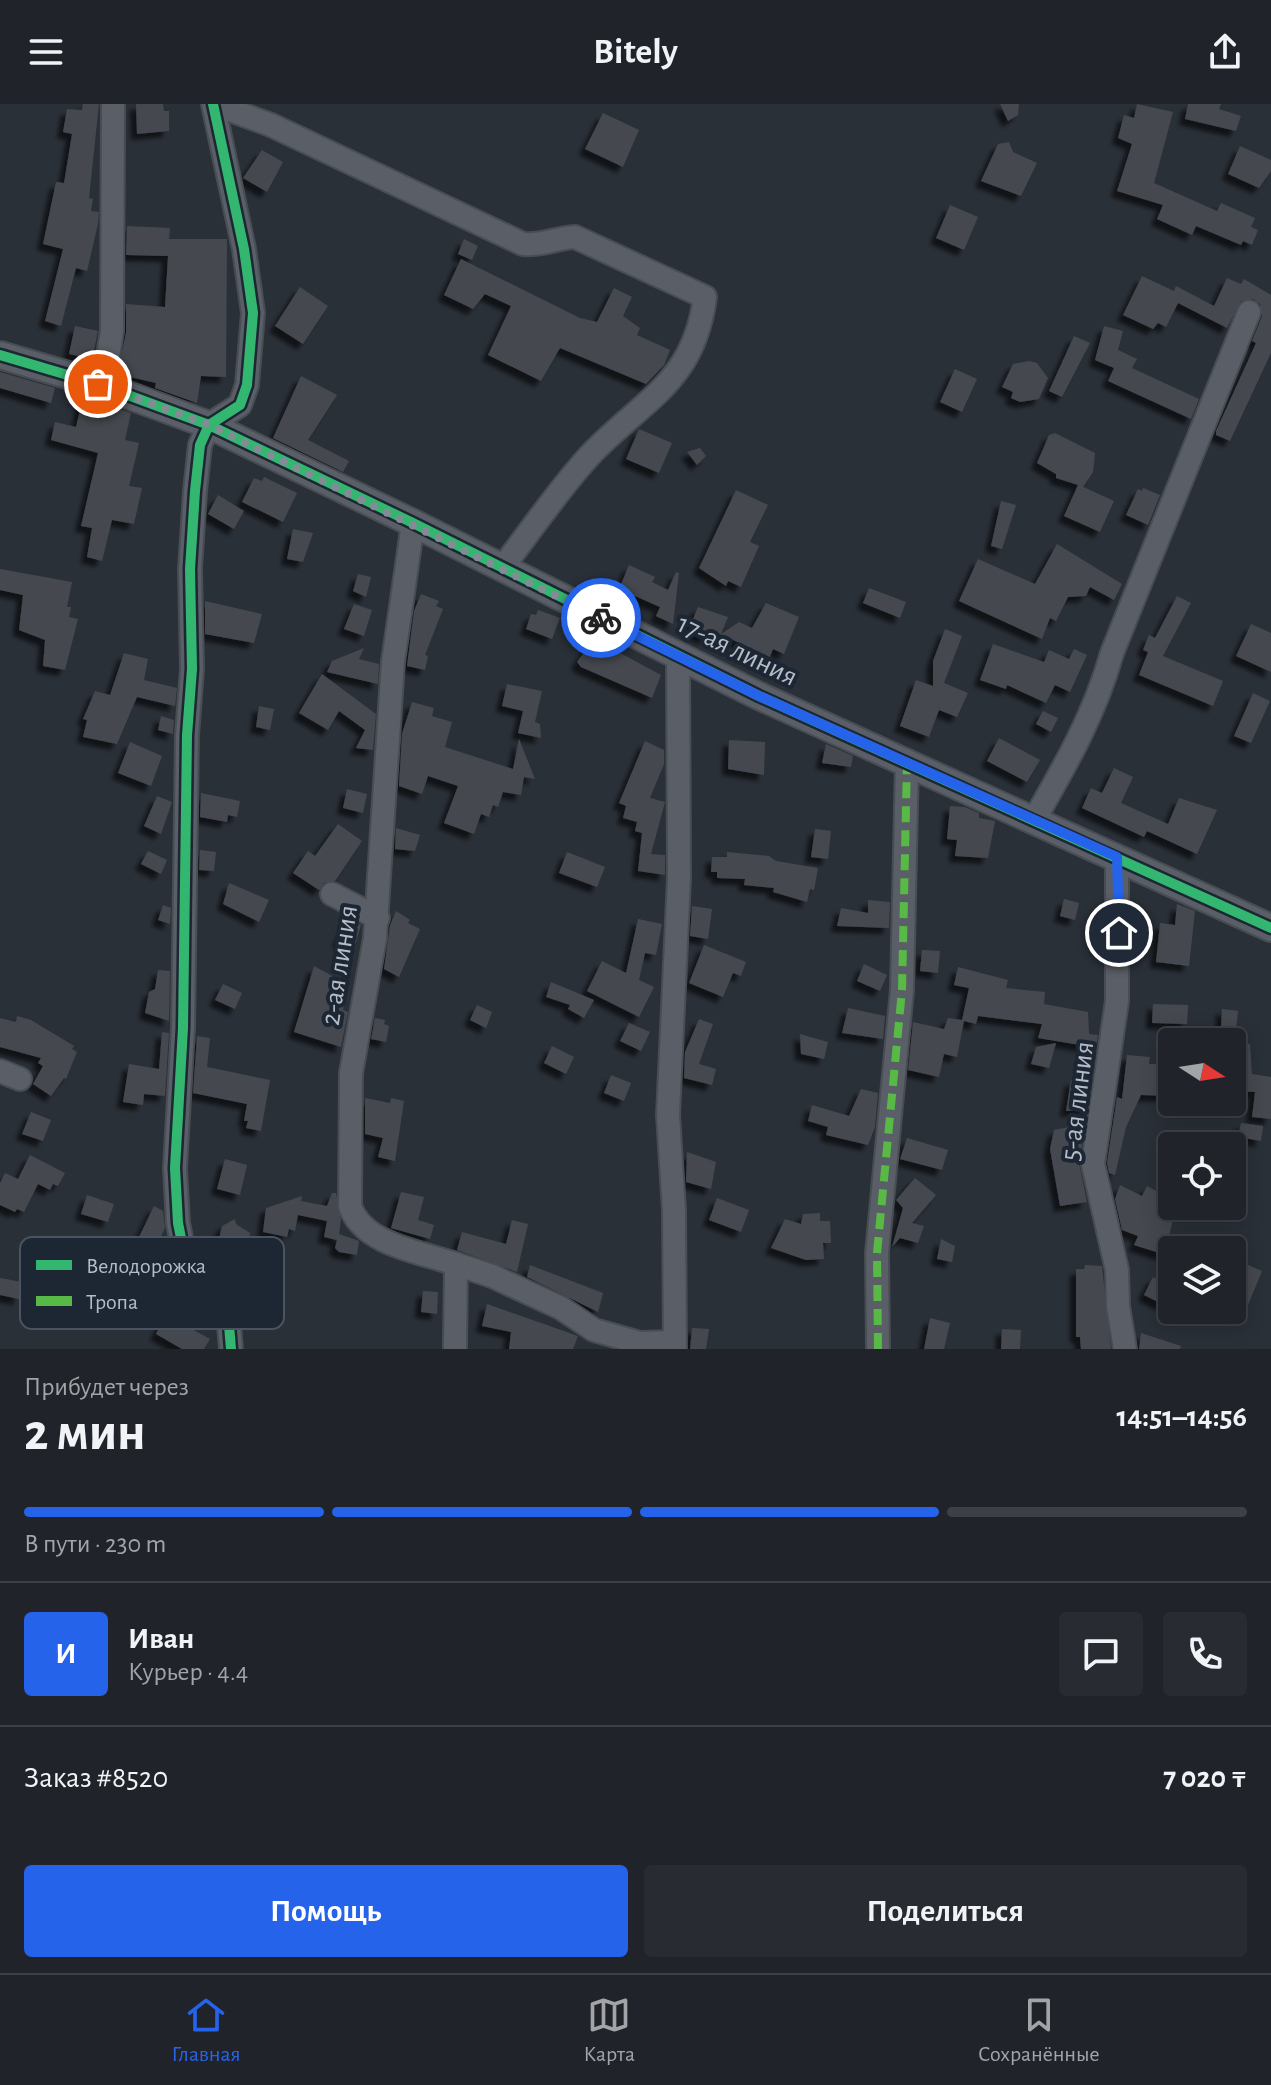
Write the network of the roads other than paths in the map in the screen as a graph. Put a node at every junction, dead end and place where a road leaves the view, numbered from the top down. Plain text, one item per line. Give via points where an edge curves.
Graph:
1 (113, 104) edge
2 (214, 104) edge
3 (1249, 312) dead end
4 (0, 355) edge
5 (98, 384) junction
6 (209, 425) junction
7 (413, 523) junction
8 (502, 568) junction
9 (678, 656) junction
10 (907, 761) junction
11 (1034, 820) junction
12 (1117, 857) junction
13 (332, 894) dead end
14 (378, 918) junction
15 (1271, 928) edge
16 (182, 1237) edge
17 (456, 1264) junction
18 (229, 1329) edge
19 (674, 1346) edge
20 (231, 1349) edge
21 (455, 1349) edge
22 (878, 1349) edge
23 (1125, 1349) edge

1 - 5 street via 112,331
2 - 6 street via 253,313 247,385 240,405
2 - 8 street via 271,125 523,244 542,246 575,237 705,297 701,328 674,378 592,453
3 - 11 street via 1103,687
4 - 5 street, 17-ая линия
5 - 6 street, 17-ая линия
6 - 7 street, 17-ая линия
6 - 16 street via 200,445 190,569 192,669 176,1194
7 - 8 street, 17-ая линия
7 - 14 street, 2-ая линия via 393,662
8 - 9 street, 17-ая линия
9 - 10 street, 17-ая линия
9 - 19 street via 679,878 668,1115
10 - 11 street, 17-ая линия
10 - 22 street via 902,990 877,1253
11 - 12 street, 17-ая линия
12 - 15 street, 17-ая линия
12 - 23 street, 5-ая линия via 1117,1001 1093,1164 1117,1270
13 - 14 street
14 - 17 street, 2-ая линия via 351,1073 350,1206 369,1232
17 - 19 street, 2-ая линия via 561,1308 594,1330
17 - 21 street
18 - 20 street

